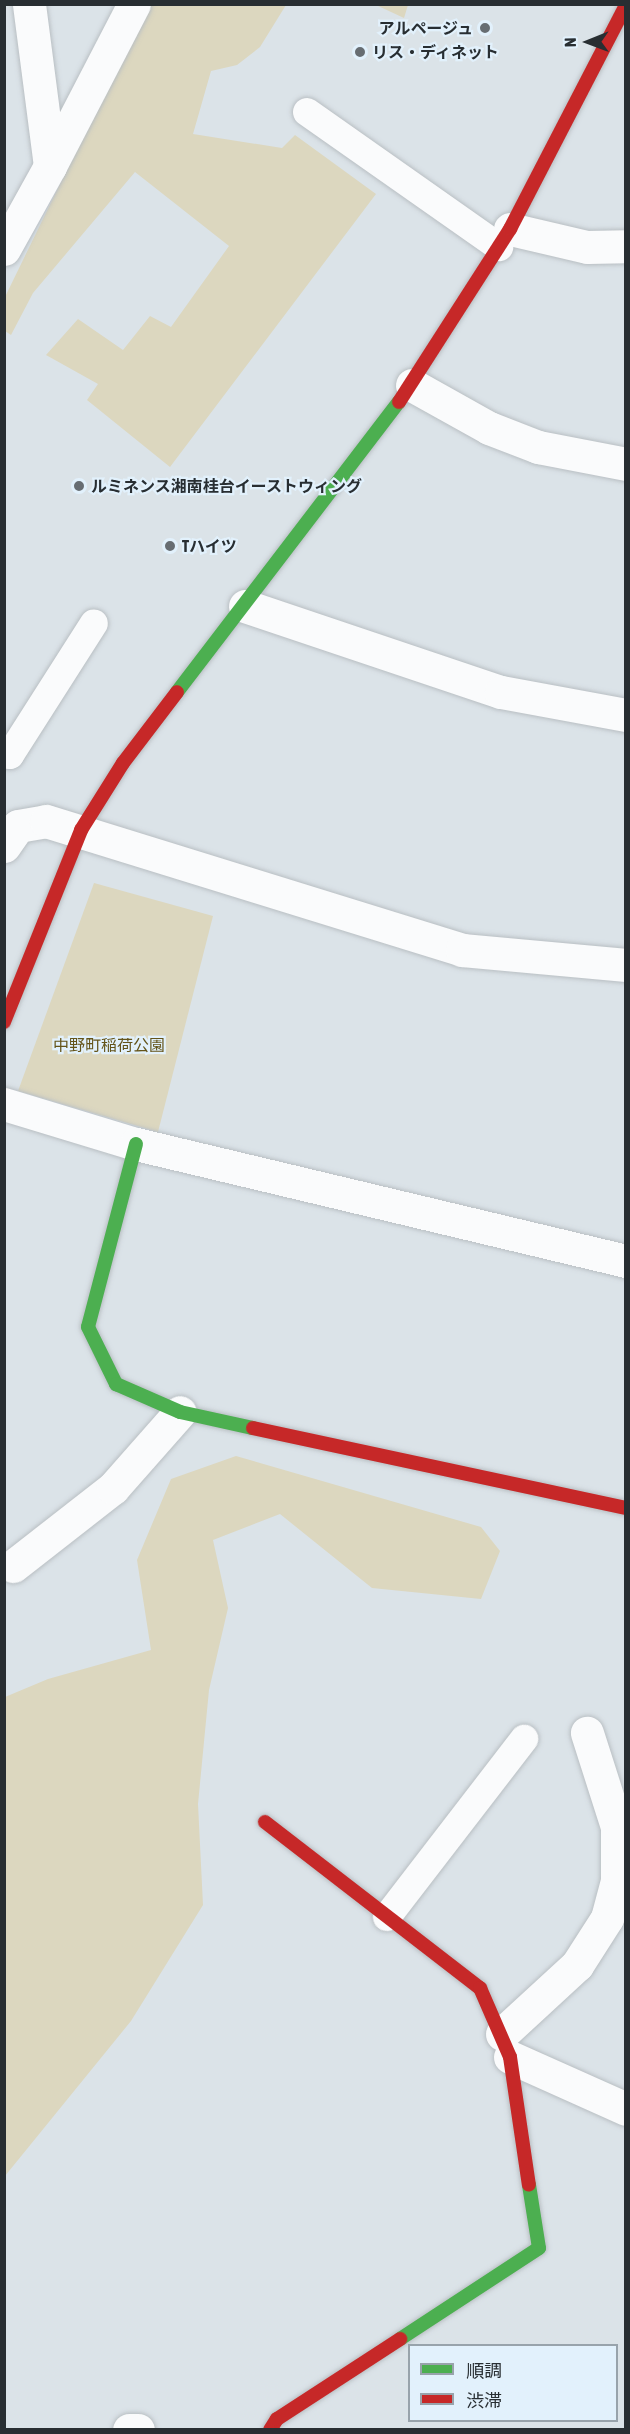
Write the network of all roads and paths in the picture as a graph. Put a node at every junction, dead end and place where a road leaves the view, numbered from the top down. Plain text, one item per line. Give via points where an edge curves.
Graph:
1 (29, 4) edge
2 (134, 4) edge
3 (626, 6) edge
4 (307, 112) dead end
5 (50, 166) junction
6 (505, 238) junction
7 (626, 246) edge
8 (4, 249) edge
9 (412, 385) junction
10 (626, 464) edge
11 (245, 606) junction
12 (94, 623) dead end
13 (626, 715) edge
14 (4, 754) edge
15 (81, 830) junction
16 (4, 846) edge
17 (626, 965) edge
18 (4, 1022) edge
19 (4, 1104) edge
20 (136, 1144) junction
21 (626, 1261) edge
22 (180, 1412) junction
23 (626, 1508) edge
24 (13, 1566) dead end
25 (586, 1733) dead end
26 (524, 1739) dead end
27 (265, 1822) dead end
28 (387, 1917) junction
29 (506, 2046) junction
30 (626, 2109) edge
31 (129, 2430) edge
32 (138, 2430) edge
33 (270, 2430) edge

1 - 5 street
2 - 5 street
3 - 6 street
4 - 6 lane
5 - 8 street
6 - 7 street
6 - 9 street
9 - 10 street via 489,428 538,447
9 - 11 street
11 - 13 street via 501,692
11 - 15 street via 123,763
12 - 14 lane via 10,755
15 - 16 street via 46,821 18,826
15 - 17 street via 462,950
15 - 18 street
19 - 20 street
20 - 21 street
20 - 22 street via 88,1327 116,1384
22 - 23 street
22 - 24 street via 113,1488
25 - 29 street via 617,1827 617,1880 607,1918 577,1965
26 - 28 lane
27 - 28 street
28 - 29 street via 480,1988
29 - 30 street
29 - 33 street via 539,2248 277,2420
31 - 32 street

